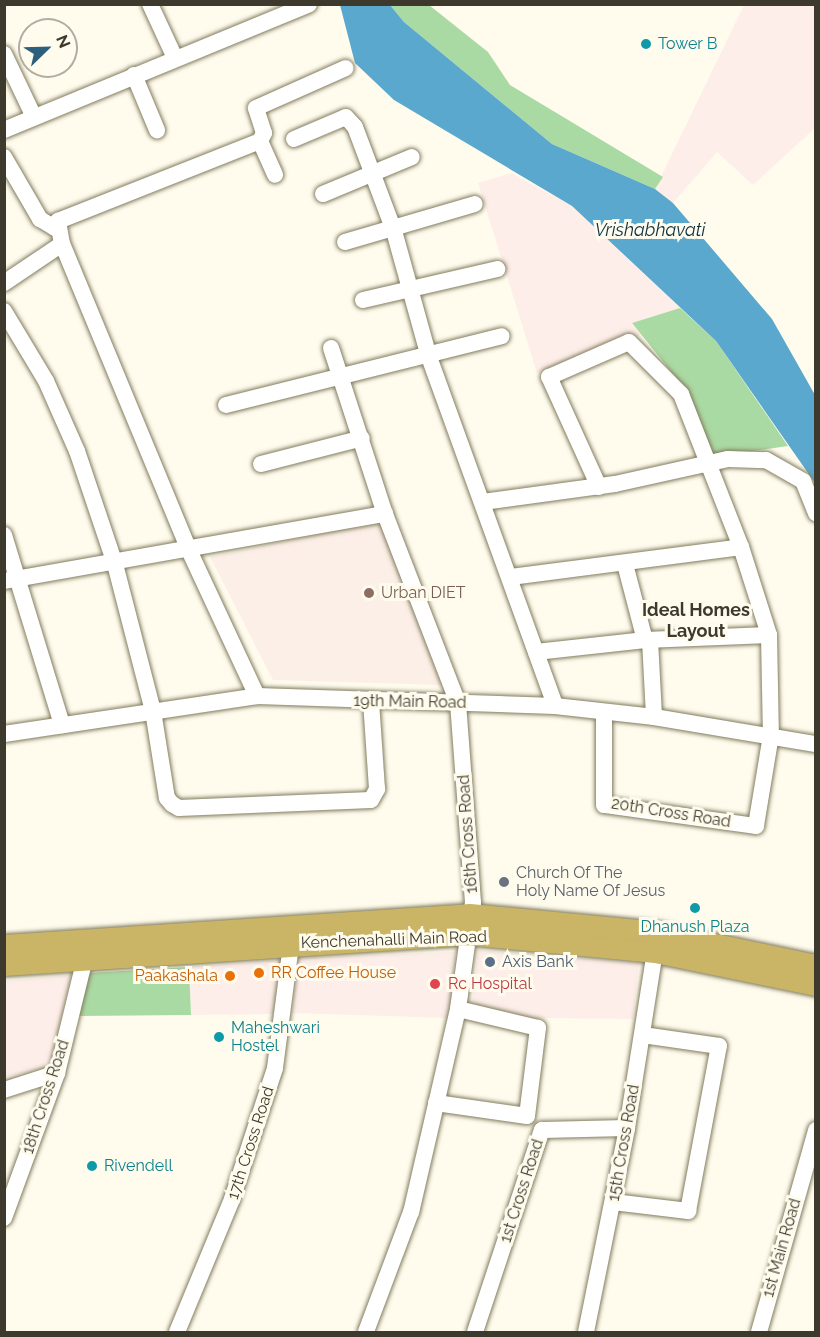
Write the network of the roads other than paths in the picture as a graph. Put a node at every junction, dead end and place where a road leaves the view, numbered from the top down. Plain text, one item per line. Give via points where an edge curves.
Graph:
1 (150, 4) edge
2 (309, 4) edge
3 (4, 54) edge
4 (175, 58) junction
5 (346, 68) dead end
6 (134, 75) junction
7 (34, 117) junction
8 (4, 130) edge
9 (157, 130) dead end
10 (294, 139) dead end
11 (260, 141) junction
12 (4, 157) edge
13 (412, 157) dead end
14 (370, 174) junction
15 (275, 175) dead end
16 (323, 194) dead end
17 (475, 204) dead end
18 (58, 221) junction
19 (394, 231) junction
20 (345, 242) dead end
21 (62, 244) junction
22 (497, 269) dead end
23 (4, 284) edge
24 (412, 288) junction
25 (363, 300) dead end
26 (4, 311) edge
27 (502, 336) dead end
28 (331, 348) dead end
29 (429, 357) junction
30 (342, 377) junction
31 (226, 405) dead end
32 (362, 438) junction
33 (261, 464) dead end
34 (707, 464) junction
35 (599, 487) junction
36 (483, 502) junction
37 (385, 514) junction
38 (816, 514) edge
39 (4, 535) edge
40 (741, 547) junction
41 (189, 549) junction
42 (115, 564) junction
43 (625, 564) junction
44 (511, 577) junction
45 (11, 580) edge
46 (769, 635) junction
47 (647, 640) junction
48 (536, 652) junction
49 (257, 696) junction
50 (371, 702) junction
51 (458, 703) junction
52 (555, 706) junction
53 (153, 711) junction
54 (604, 712) junction
55 (654, 717) junction
56 (62, 725) junction
57 (4, 734) edge
58 (771, 735) junction
59 (816, 744) edge
60 (468, 924) junction
61 (291, 944) junction
62 (4, 945) edge
63 (87, 948) junction
64 (655, 952) junction
65 (4, 965) edge
66 (816, 965) edge
67 (816, 986) edge
68 (458, 1009) junction
69 (643, 1035) junction
70 (57, 1073) junction
71 (4, 1090) edge
72 (436, 1103) junction
73 (627, 1128) junction
74 (816, 1130) edge
75 (613, 1202) junction
76 (4, 1218) edge
77 (177, 1332) edge
78 (366, 1332) edge
79 (475, 1332) edge
80 (586, 1332) edge
81 (759, 1332) edge

1 - 4 street
2 - 4 street
3 - 7 street
4 - 6 street
5 - 11 street via 256,108 264,133
6 - 7 street
6 - 9 street
7 - 8 street
10 - 14 street via 346,117 355,127
11 - 15 street
11 - 18 street
12 - 18 street via 40,219 55,228
13 - 14 street
14 - 16 street
14 - 19 street
17 - 19 street
18 - 21 street
19 - 20 street
19 - 24 street
21 - 23 street
21 - 41 street
22 - 24 street
24 - 25 street
24 - 29 street
26 - 42 street via 46,381 77,451
27 - 29 street
28 - 30 street, 16th Cross Road
29 - 30 street
29 - 36 street
30 - 31 street
30 - 32 street, 16th Cross Road
32 - 33 street
32 - 37 street, 16th Cross Road
34 - 35 street
34 - 35 street via 681,394 629,342 549,377
34 - 38 street via 728,459 766,460 803,481
34 - 40 street
35 - 36 street
36 - 44 street
37 - 41 street
37 - 51 street, 16th Cross Road
39 - 45 street
40 - 43 street
40 - 46 street
41 - 42 street
41 - 49 street
42 - 45 street
42 - 53 street
43 - 44 street
43 - 47 street
44 - 48 street
45 - 56 street
46 - 47 street
46 - 58 street
47 - 48 street
47 - 55 street
48 - 52 street
49 - 50 street, 19th Main Road
49 - 53 street, 19th Main Road
50 - 51 street, 19th Main Road
50 - 53 street via 377,789 371,800 179,808 167,798
51 - 52 street, 19th Main Road
51 - 60 street, 16th Cross Road via 473,902
52 - 54 street, 19th Main Road
53 - 56 street, 19th Main Road
54 - 55 street, 19th Main Road
54 - 58 street, 20th Cross Road via 604,805 756,826
55 - 58 street, 19th Main Road
56 - 57 street, 19th Main Road
58 - 59 street, 19th Main Road
60 - 61 main road, Kenchenahalli Main Road
60 - 63 main road, Kenchenahalli Main Road
60 - 64 main road, Kenchenahalli Main Road
60 - 66 main road, Kenchenahalli Main Road via 658,932
60 - 68 street, 16th Cross Road
61 - 63 main road, Kenchenahalli Main Road
61 - 77 street, 17th Cross Road via 275,1068 232,1200
62 - 63 main road, Kenchenahalli Main Road
63 - 65 main road, Kenchenahalli Main Road
63 - 70 street, 18th Cross Road
64 - 67 main road, Kenchenahalli Main Road
64 - 69 street, 15th Cross Road
68 - 72 street, 16th Cross Road
68 - 72 street via 538,1028 527,1116
69 - 73 street, 15th Cross Road
69 - 75 street via 719,1046 688,1211
70 - 71 street
70 - 76 street, 18th Cross Road
72 - 78 street, 16th Cross Road via 411,1212
73 - 75 street, 15th Cross Road
73 - 79 street, 1st Cross Road via 542,1130
74 - 81 street, 1st Main Road
75 - 80 street, 15th Cross Road

